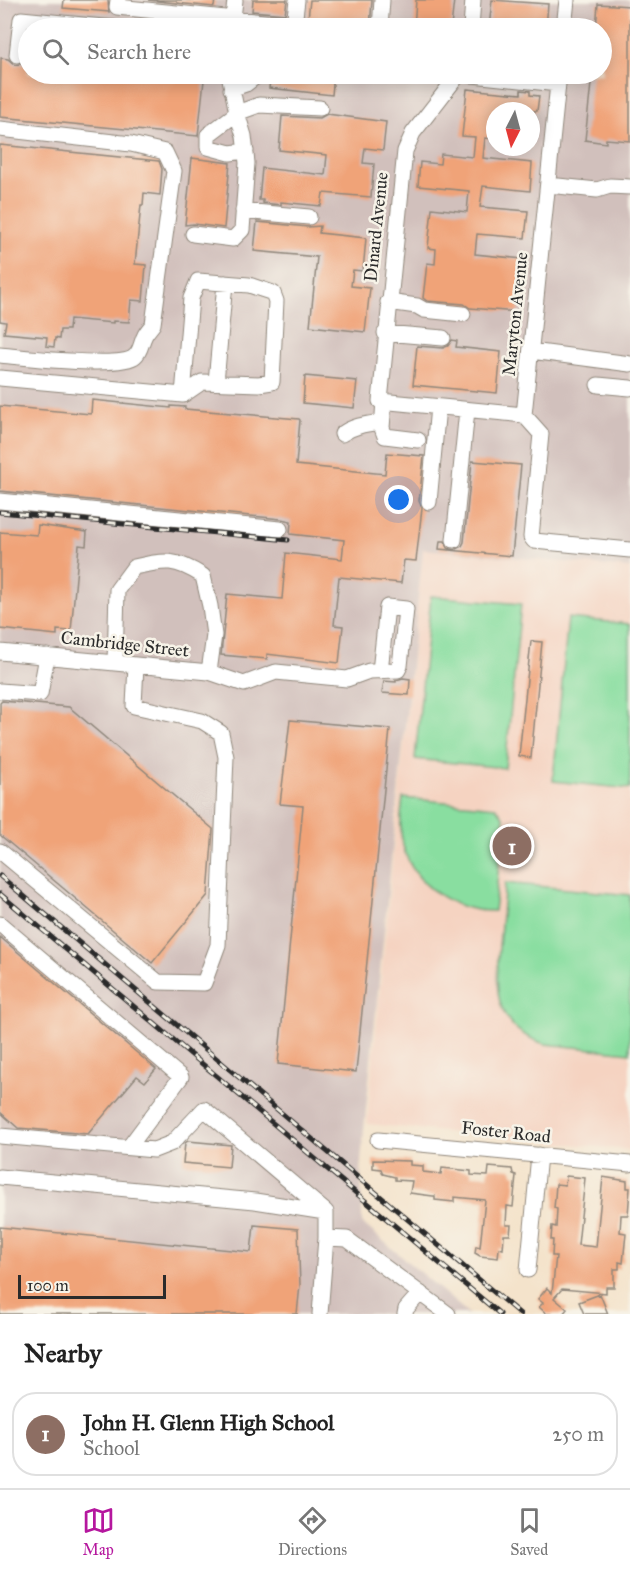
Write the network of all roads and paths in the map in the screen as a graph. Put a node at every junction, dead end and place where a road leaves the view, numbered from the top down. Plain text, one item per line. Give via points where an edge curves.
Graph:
1 (118, 0) edge
2 (235, 0) edge
3 (297, 0) edge
4 (382, 0) edge
5 (474, 0) edge
6 (567, 0) edge
7 (191, 18) edge
8 (233, 18) edge
9 (295, 18) edge
10 (381, 18) edge
11 (472, 18) edge
12 (565, 18) edge
13 (18, 46) edge
14 (17, 55) dead end
15 (230, 84) edge
16 (246, 84) edge
17 (453, 84) edge
18 (558, 84) edge
19 (231, 89) junction
20 (320, 108) dead end
21 (237, 113) junction
22 (0, 129) edge
23 (246, 151) junction
24 (548, 185) junction
25 (630, 187) edge
26 (243, 212) junction
27 (309, 217) dead end
28 (193, 234) dead end
29 (225, 283) junction
30 (388, 302) junction
31 (462, 314) dead end
32 (386, 333) junction
33 (443, 338) dead end
34 (531, 351) junction
35 (0, 355) edge
36 (630, 364) edge
37 (0, 378) edge
38 (216, 382) junction
39 (598, 385) dead end
40 (630, 388) edge
41 (183, 395) junction
42 (382, 401) junction
43 (438, 407) junction
44 (467, 410) junction
45 (524, 415) junction
46 (382, 422) junction
47 (342, 434) dead end
48 (418, 440) dead end
49 (0, 501) edge
50 (429, 502) dead end
51 (280, 529) dead end
52 (454, 540) dead end
53 (630, 550) edge
54 (0, 652) edge
55 (46, 656) junction
56 (115, 663) junction
57 (136, 664) junction
58 (380, 671) dead end
59 (209, 672) junction
60 (0, 691) edge
61 (0, 851) edge
62 (0, 924) edge
63 (0, 1136) edge
64 (378, 1140) dead end
65 (129, 1147) junction
66 (538, 1155) junction
67 (630, 1164) edge
68 (0, 1177) edge
69 (326, 1212) junction
70 (326, 1238) junction
71 (528, 1270) dead end
72 (420, 1293) junction
73 (320, 1314) edge
74 (405, 1314) edge
75 (448, 1314) edge

1 - 7 street via 117,7
2 - 8 street
3 - 9 street
4 - 10 street
5 - 11 street
6 - 12 street
13 - 14 street
15 - 19 street
16 - 19 street
17 - 30 street, Dinard Avenue via 413,133 405,151
18 - 24 street, Maryton Avenue
19 - 21 street
20 - 21 street via 259,105
21 - 23 street
21 - 23 street via 208,135 208,147 230,153
22 - 35 street via 131,144 165,152 174,171 153,324 134,358 118,362
23 - 26 street
24 - 25 street via 597,190
24 - 34 street, Maryton Avenue
26 - 27 street
26 - 28 street via 242,230 233,239
29 - 38 street
29 - 38 street via 273,293 276,302 272,382
29 - 41 street via 198,281 195,285
30 - 31 street
30 - 32 street, Dinard Avenue
32 - 33 street
32 - 42 street, Dinard Avenue
34 - 36 street
34 - 45 street, Maryton Avenue
37 - 41 street
38 - 41 street via 201,382
39 - 40 street
42 - 43 street
42 - 46 street, Dinard Avenue
43 - 44 street
43 - 50 street
44 - 45 street
44 - 52 street
45 - 53 street via 541,434 531,537 534,541
46 - 47 street
46 - 48 street via 385,436
49 - 51 street
54 - 55 street, Cambridge Street
55 - 56 street, Cambridge Street
55 - 60 street via 40,694
56 - 57 street, Cambridge Street
56 - 59 street via 117,590 134,567 164,561 185,564 203,576 214,635
57 - 59 street, Cambridge Street
57 - 61 street via 134,706 202,721 221,733 226,757 218,945 204,983 158,982
58 - 59 street, Cambridge Street via 347,679 276,672 244,684
62 - 65 street via 181,1077
63 - 65 street
64 - 66 street, Foster Road
65 - 69 street via 154,1150 172,1143 204,1109
66 - 67 street, Foster Road
66 - 71 street
68 - 69 street via 255,1201
69 - 70 street
70 - 72 street via 347,1239
70 - 73 street
72 - 74 street
72 - 75 street

